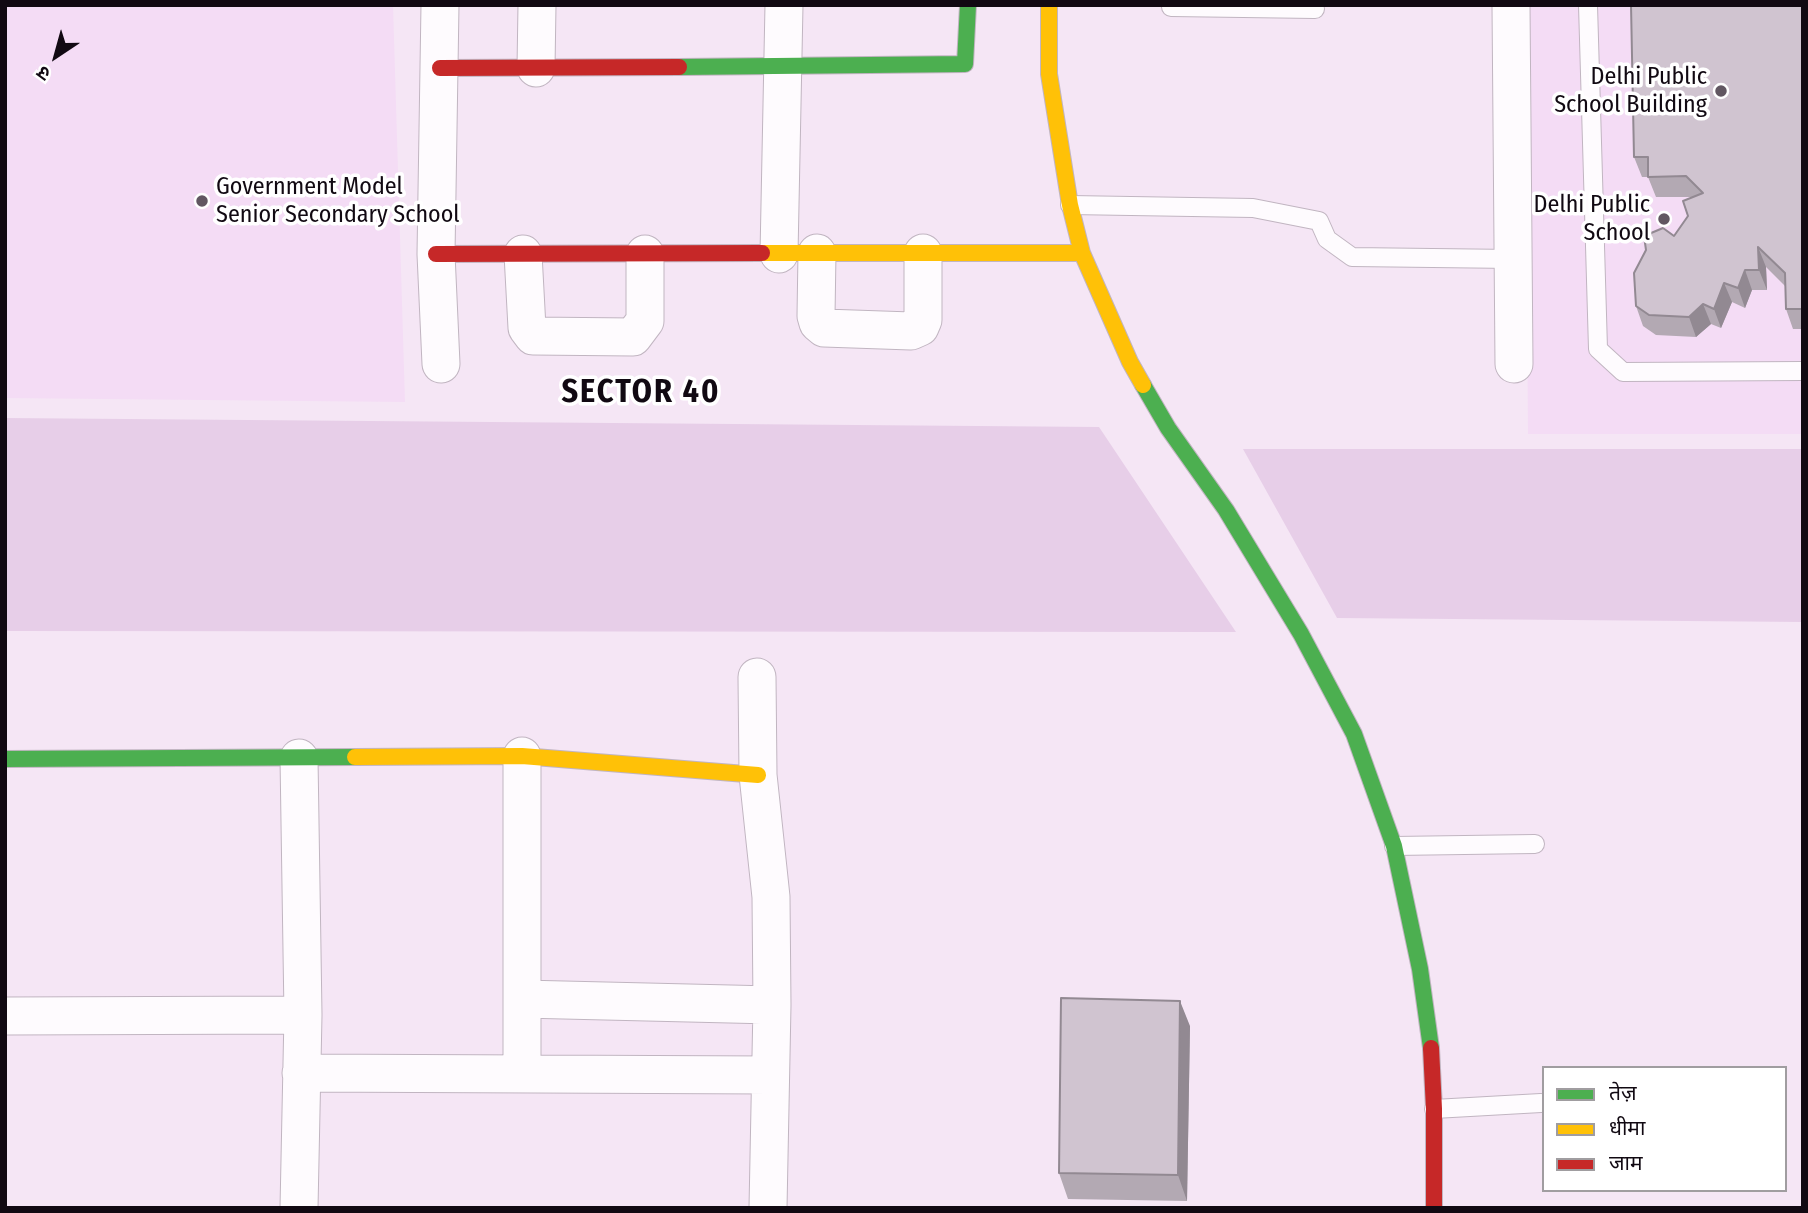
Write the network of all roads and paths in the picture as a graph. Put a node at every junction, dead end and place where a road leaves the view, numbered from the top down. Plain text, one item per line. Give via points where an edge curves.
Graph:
1 (440, 5) edge
2 (537, 5) edge
3 (784, 5) edge
4 (968, 5) edge
5 (1049, 5) edge
6 (1511, 5) edge
7 (1588, 5) edge
8 (1171, 7) edge
9 (1315, 9) dead end
10 (781, 67) junction
11 (440, 68) junction
12 (536, 68) junction
13 (1070, 205) junction
14 (817, 253) junction
15 (923, 253) junction
16 (1082, 253) junction
17 (436, 254) junction
18 (523, 254) junction
19 (645, 254) junction
20 (779, 254) junction
21 (1513, 259) junction
22 (441, 364) dead end
23 (1514, 364) dead end
24 (1803, 371) edge
25 (757, 677) dead end
26 (522, 757) junction
27 (299, 758) junction
28 (5, 760) edge
29 (758, 775) junction
30 (1535, 844) dead end
31 (1394, 846) junction
32 (522, 999) junction
33 (772, 1005) junction
34 (303, 1015) junction
35 (5, 1016) edge
36 (301, 1073) junction
37 (522, 1074) junction
38 (770, 1075) junction
39 (1541, 1103) dead end
40 (1434, 1109) junction
41 (299, 1208) edge
42 (768, 1208) edge
43 (1434, 1208) edge

1 - 11 street
2 - 12 street
3 - 10 street
4 - 10 street via 965,64
5 - 13 street via 1049,74
6 - 21 street
7 - 24 lane via 1598,349 1623,372
8 - 9 lane
10 - 12 street
10 - 20 street
11 - 12 street
11 - 17 street
13 - 16 street
13 - 21 lane via 1253,208 1319,221 1327,239 1352,257
14 - 15 street
14 - 15 street via 816,316 824,328 911,331 923,320
14 - 20 street
15 - 16 street
16 - 31 street via 1130,362 1168,428 1233,521 1354,734
17 - 18 street
17 - 22 street
18 - 19 street
18 - 19 street via 527,328 533,335 633,337 645,321
19 - 20 street
21 - 23 street
25 - 29 street
26 - 27 street
26 - 29 street
26 - 32 street
27 - 28 street
27 - 34 street
29 - 33 street via 771,897
30 - 31 lane
31 - 40 street via 1422,982
32 - 33 street
32 - 37 street
33 - 38 street
34 - 35 street
34 - 36 street
36 - 37 street
36 - 41 street
37 - 38 street
38 - 42 street
39 - 40 lane
40 - 43 street

